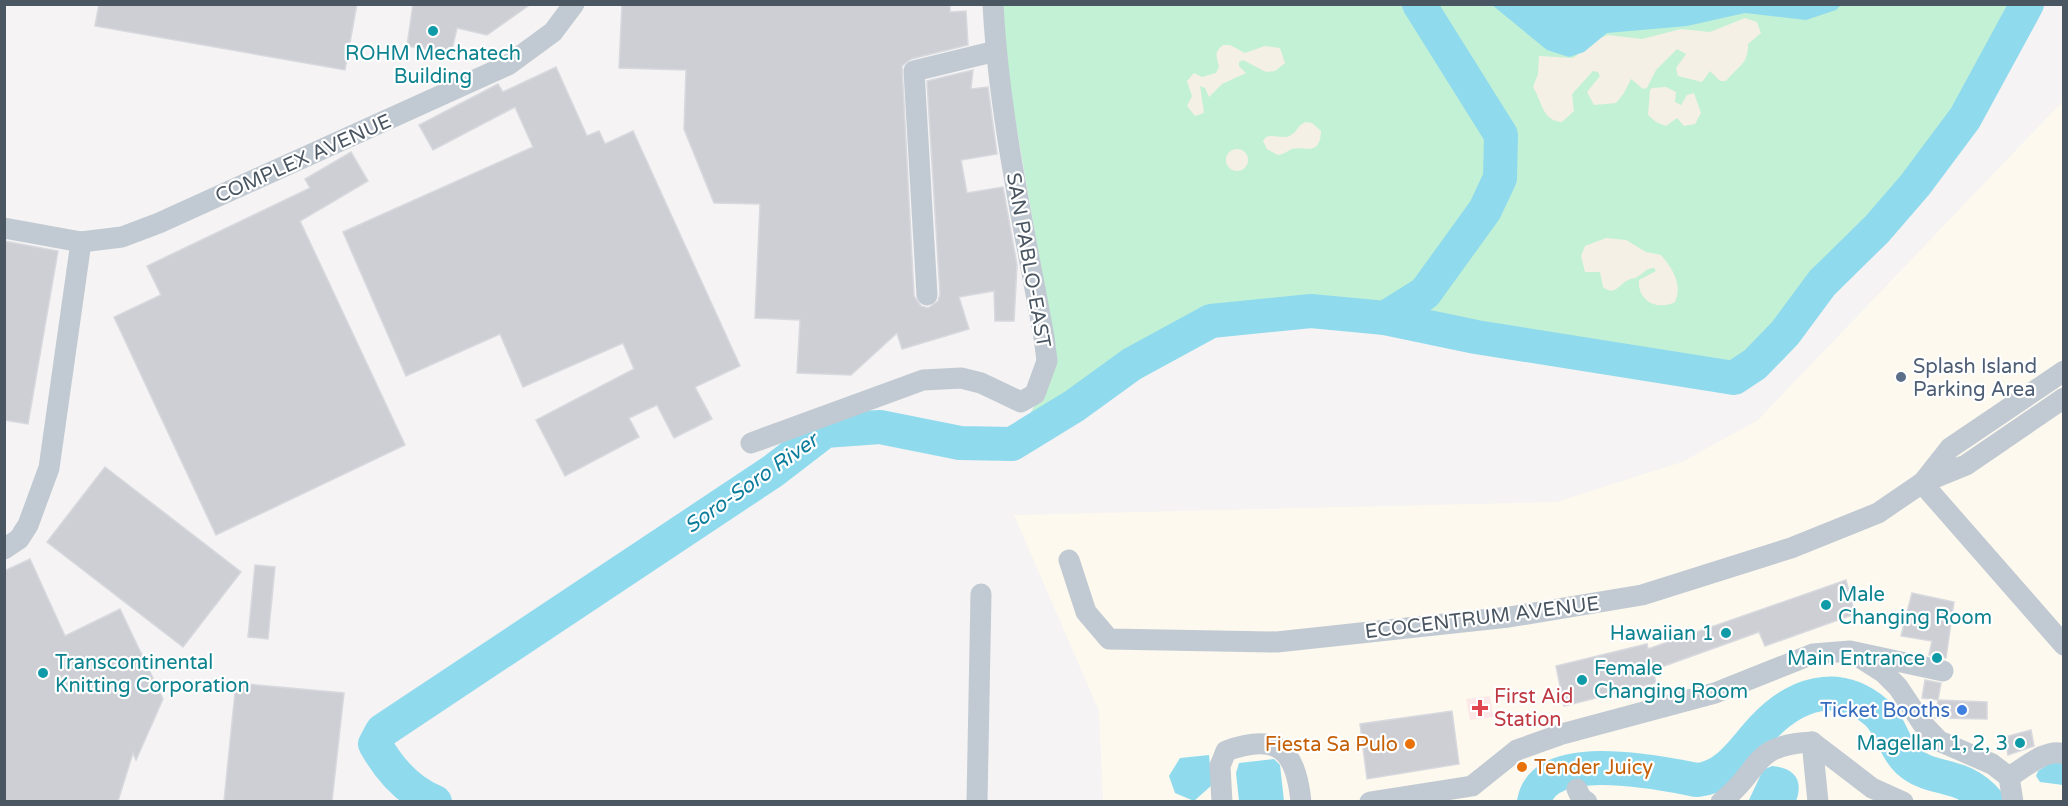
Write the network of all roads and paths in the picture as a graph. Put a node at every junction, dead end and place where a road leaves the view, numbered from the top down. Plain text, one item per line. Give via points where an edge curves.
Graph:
1 (574, 4) edge
2 (993, 4) edge
3 (996, 51) junction
4 (4, 228) edge
5 (81, 242) junction
6 (927, 295) dead end
7 (2064, 371) edge
8 (2064, 398) edge
9 (751, 443) dead end
10 (1922, 483) junction
11 (4, 549) edge
12 (1069, 560) dead end
13 (981, 594) dead end
14 (2064, 645) edge
15 (1850, 651) junction
16 (1943, 671) dead end
17 (1812, 742) junction
18 (2064, 754) edge
19 (2009, 777) junction
20 (1477, 794) edge
21 (977, 801) edge
22 (1222, 801) edge
23 (1301, 801) edge
24 (1370, 801) edge
25 (1721, 801) edge
26 (1818, 801) edge
27 (1903, 801) edge
28 (2013, 801) edge

1 - 5 street, COMPLEX AVENUE via 553,32 508,65 159,224 122,237
2 - 3 street, SAN PABLO-EAST
3 - 6 street via 914,71
3 - 9 street, SAN PABLO-EAST via 1006,134 1047,361 1035,394 1021,402 961,378 923,380
4 - 5 street, COMPLEX AVENUE
5 - 11 street via 49,468 28,525
7 - 10 street, ECOCENTRUM AVENUE via 1950,448
8 - 10 street, ECOCENTRUM AVENUE via 1966,465
10 - 12 street, ECOCENTRUM AVENUE via 1878,513 1791,548 1642,595 1509,617 1277,642 1109,639 1086,612
10 - 14 street
13 - 21 street
15 - 16 street
15 - 19 street via 1898,687 1938,741 1992,764
15 - 20 street via 1813,654 1715,693 1517,750
17 - 25 street via 1786,743 1764,753
17 - 26 street
17 - 27 street via 1872,788
18 - 19 street via 2045,755
19 - 28 street
20 - 24 street
22 - 23 street via 1220,766 1226,752 1240,746 1270,744 1282,748 1293,763

